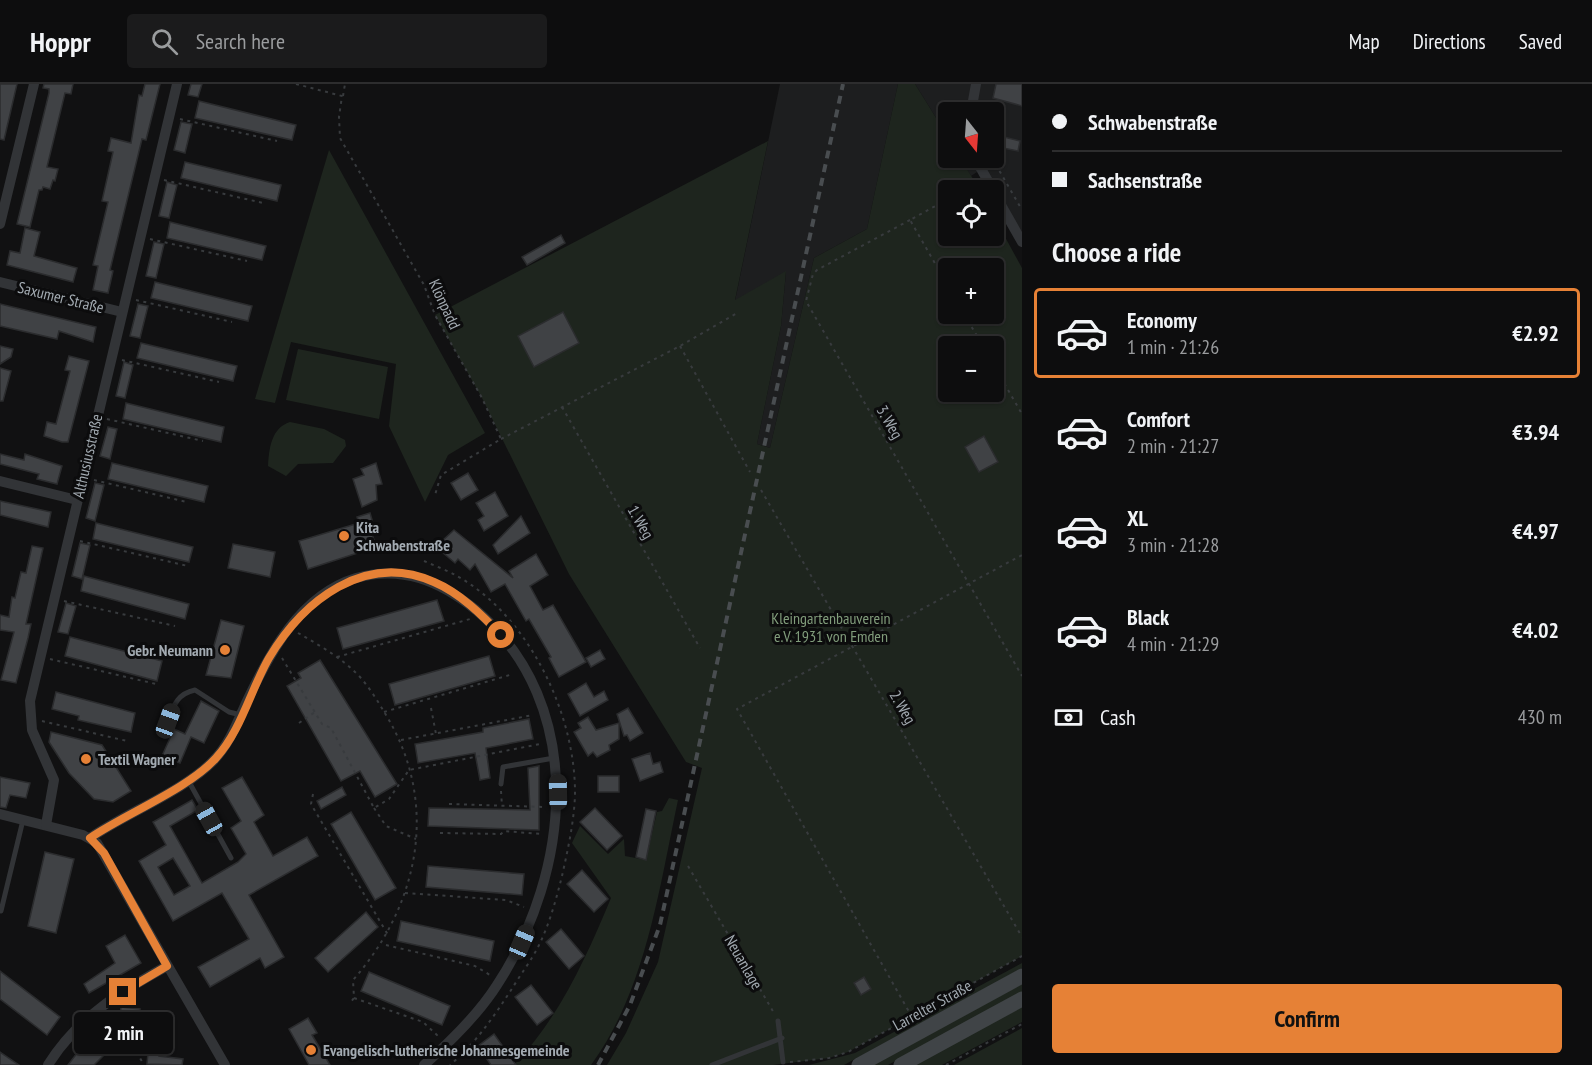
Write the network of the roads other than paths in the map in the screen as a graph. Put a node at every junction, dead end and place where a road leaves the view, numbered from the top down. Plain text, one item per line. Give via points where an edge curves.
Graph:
1 (34, 84) edge
2 (177, 84) edge
3 (976, 84) edge
4 (973, 102) edge
5 (1004, 210) edge
6 (0, 224) edge
7 (1022, 242) edge
8 (0, 282) edge
9 (122, 312) junction
10 (0, 481) edge
11 (77, 500) junction
12 (241, 715) junction
13 (168, 721) dead end
14 (555, 758) junction
15 (188, 780) junction
16 (501, 784) road end
17 (0, 814) edge
18 (23, 820) junction
19 (46, 825) junction
20 (90, 838) junction
21 (231, 858) dead end
22 (1, 911) edge
23 (167, 966) junction
24 (1022, 976) edge
25 (1022, 999) edge
26 (778, 1021) road end
27 (782, 1038) junction
28 (783, 1062) road end
29 (48, 1065) edge
30 (225, 1065) edge
31 (424, 1065) edge
32 (712, 1065) edge
33 (859, 1065) edge
34 (901, 1065) edge

1 - 6 street
2 - 9 street, Althusiusstraße
3 - 4 street
5 - 7 street
8 - 9 street, Saxumer Straße
9 - 11 street, Althusiusstraße
10 - 11 street
11 - 19 street, Althusiusstraße via 29,718 53,774
12 - 13 lane via 229,712 195,690 176,699
12 - 14 street via 275,648 315,600 355,579 410,574 453,592 501,635 525,671 545,713
12 - 15 street via 218,756
14 - 16 lane via 503,767
14 - 31 street via 553,835 535,910 522,942 500,980 467,1022
15 - 20 street
15 - 21 lane
17 - 18 street
18 - 19 street
18 - 22 lane
19 - 20 street
20 - 23 street via 104,853
23 - 29 street via 108,1002 71,1033
23 - 30 street
24 - 33 street, Larrelter Straße
25 - 34 street
26 - 27 lane
27 - 28 lane
27 - 32 lane

